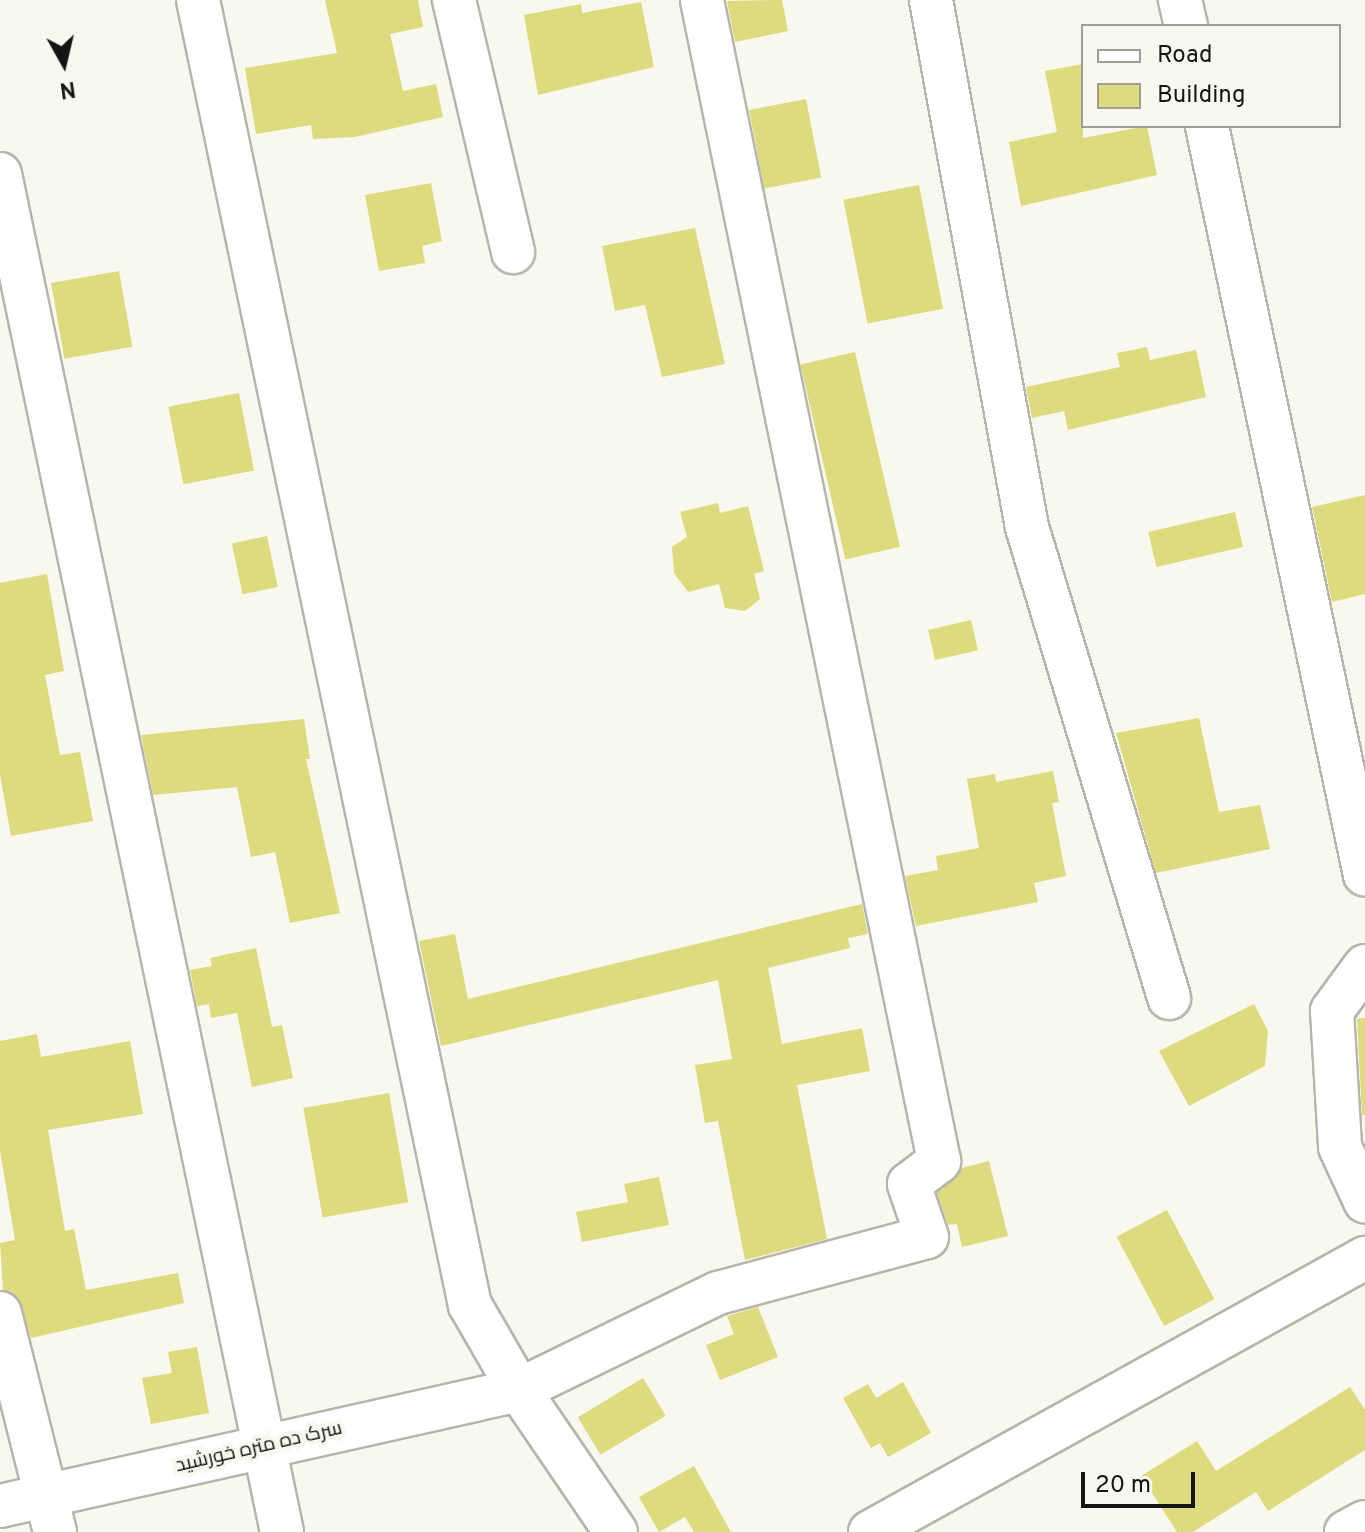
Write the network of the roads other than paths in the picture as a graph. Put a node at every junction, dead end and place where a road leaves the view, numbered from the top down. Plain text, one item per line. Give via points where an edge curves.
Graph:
1 (198, 0) edge
2 (454, 0) edge
3 (702, 0) edge
4 (931, 0) edge
5 (1180, 0) edge
6 (1186, 24) edge
7 (1207, 128) edge
8 (0, 174) edge
9 (513, 252) dead end
10 (1356, 793) edge
11 (1365, 875) edge
12 (1365, 966) edge
13 (1169, 998) dead end
14 (1348, 1006) edge
15 (1365, 1201) edge
16 (1365, 1258) edge
17 (0, 1313) edge
18 (519, 1390) junction
19 (262, 1448) junction
20 (0, 1506) edge
21 (50, 1514) edge
22 (1365, 1522) edge
23 (282, 1532) edge
24 (616, 1532) edge
25 (870, 1532) edge
26 (1346, 1532) edge

1 - 18 street via 470,1305
2 - 9 street
3 - 18 street, سرک ده متره خورشید via 939,1161 909,1184 927,1237 718,1293
4 - 13 street via 1027,527
5 - 6 street
7 - 10 street
8 - 19 street
10 - 11 street
12 - 14 street
14 - 15 street via 1340,1147
16 - 25 street
17 - 21 street
18 - 19 street, سرک ده متره خورشید
18 - 24 street
19 - 21 street, سرک ده متره خورشید
19 - 23 street
20 - 21 street, سرک ده متره خورشید
22 - 26 street

